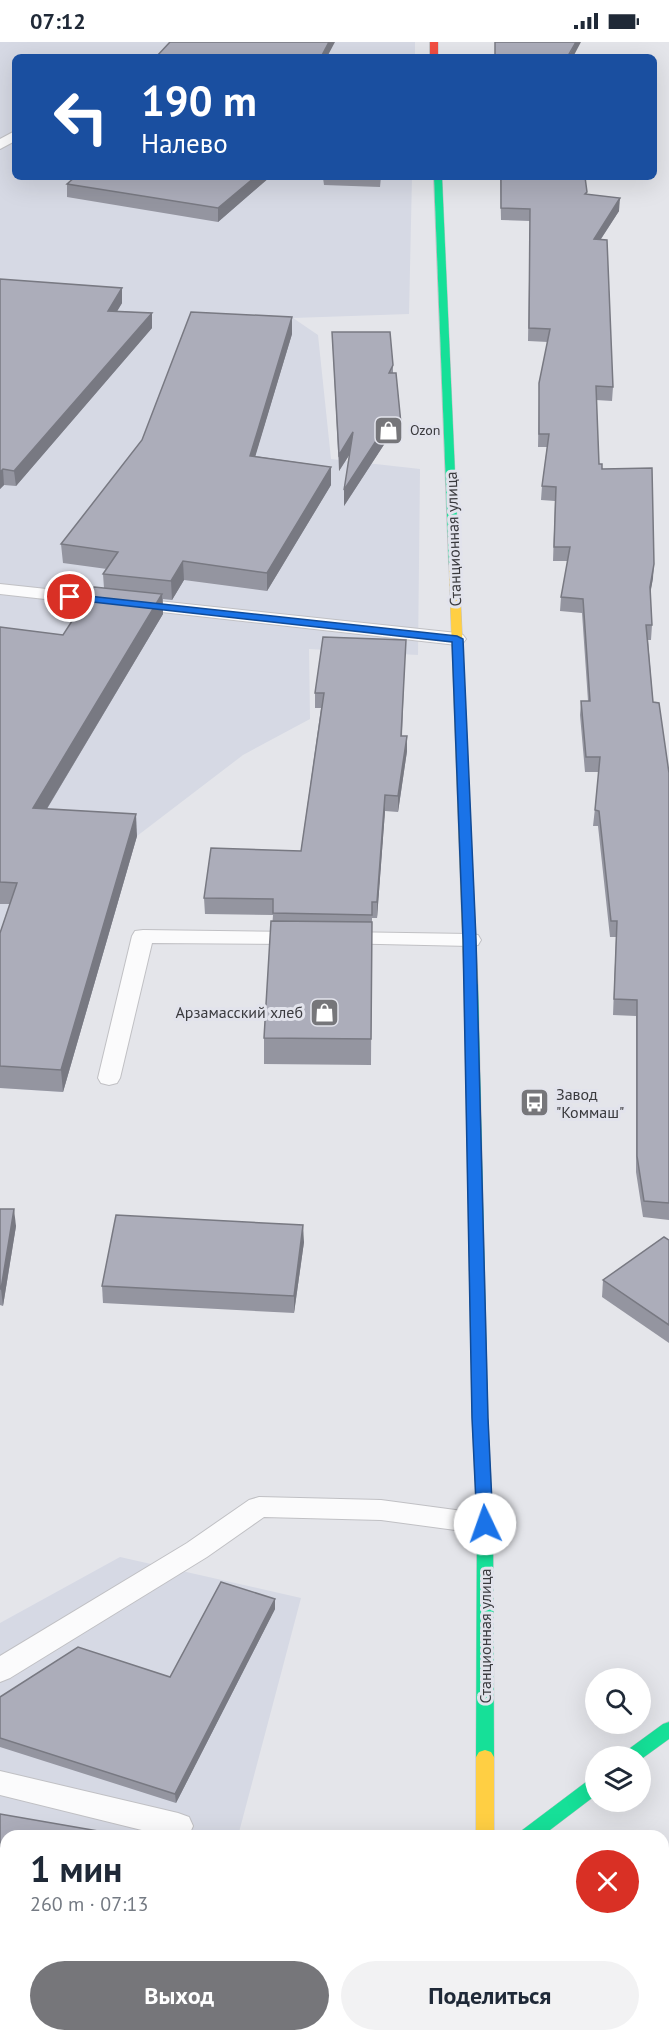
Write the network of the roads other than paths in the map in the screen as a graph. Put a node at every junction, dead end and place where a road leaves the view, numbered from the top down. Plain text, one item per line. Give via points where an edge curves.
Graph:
1 (438, 180) edge
2 (0, 589) edge
3 (457, 639) junction
4 (470, 939) junction
5 (109, 1078) dead end
6 (485, 1524) junction
7 (0, 1670) edge
8 (669, 1728) edge
9 (645, 1746) edge
10 (0, 1783) edge
11 (585, 1792) edge
12 (178, 1826) dead end
13 (485, 1830) edge
14 (536, 1830) edge

1 - 3 street, Станционная улица
2 - 3 lane
3 - 4 street, Станционная улица
4 - 5 lane via 143,936
4 - 6 street, Станционная улица
6 - 7 lane via 381,1510 259,1507 197,1550
6 - 13 street, Станционная улица
8 - 9 street
10 - 12 lane
11 - 14 street

